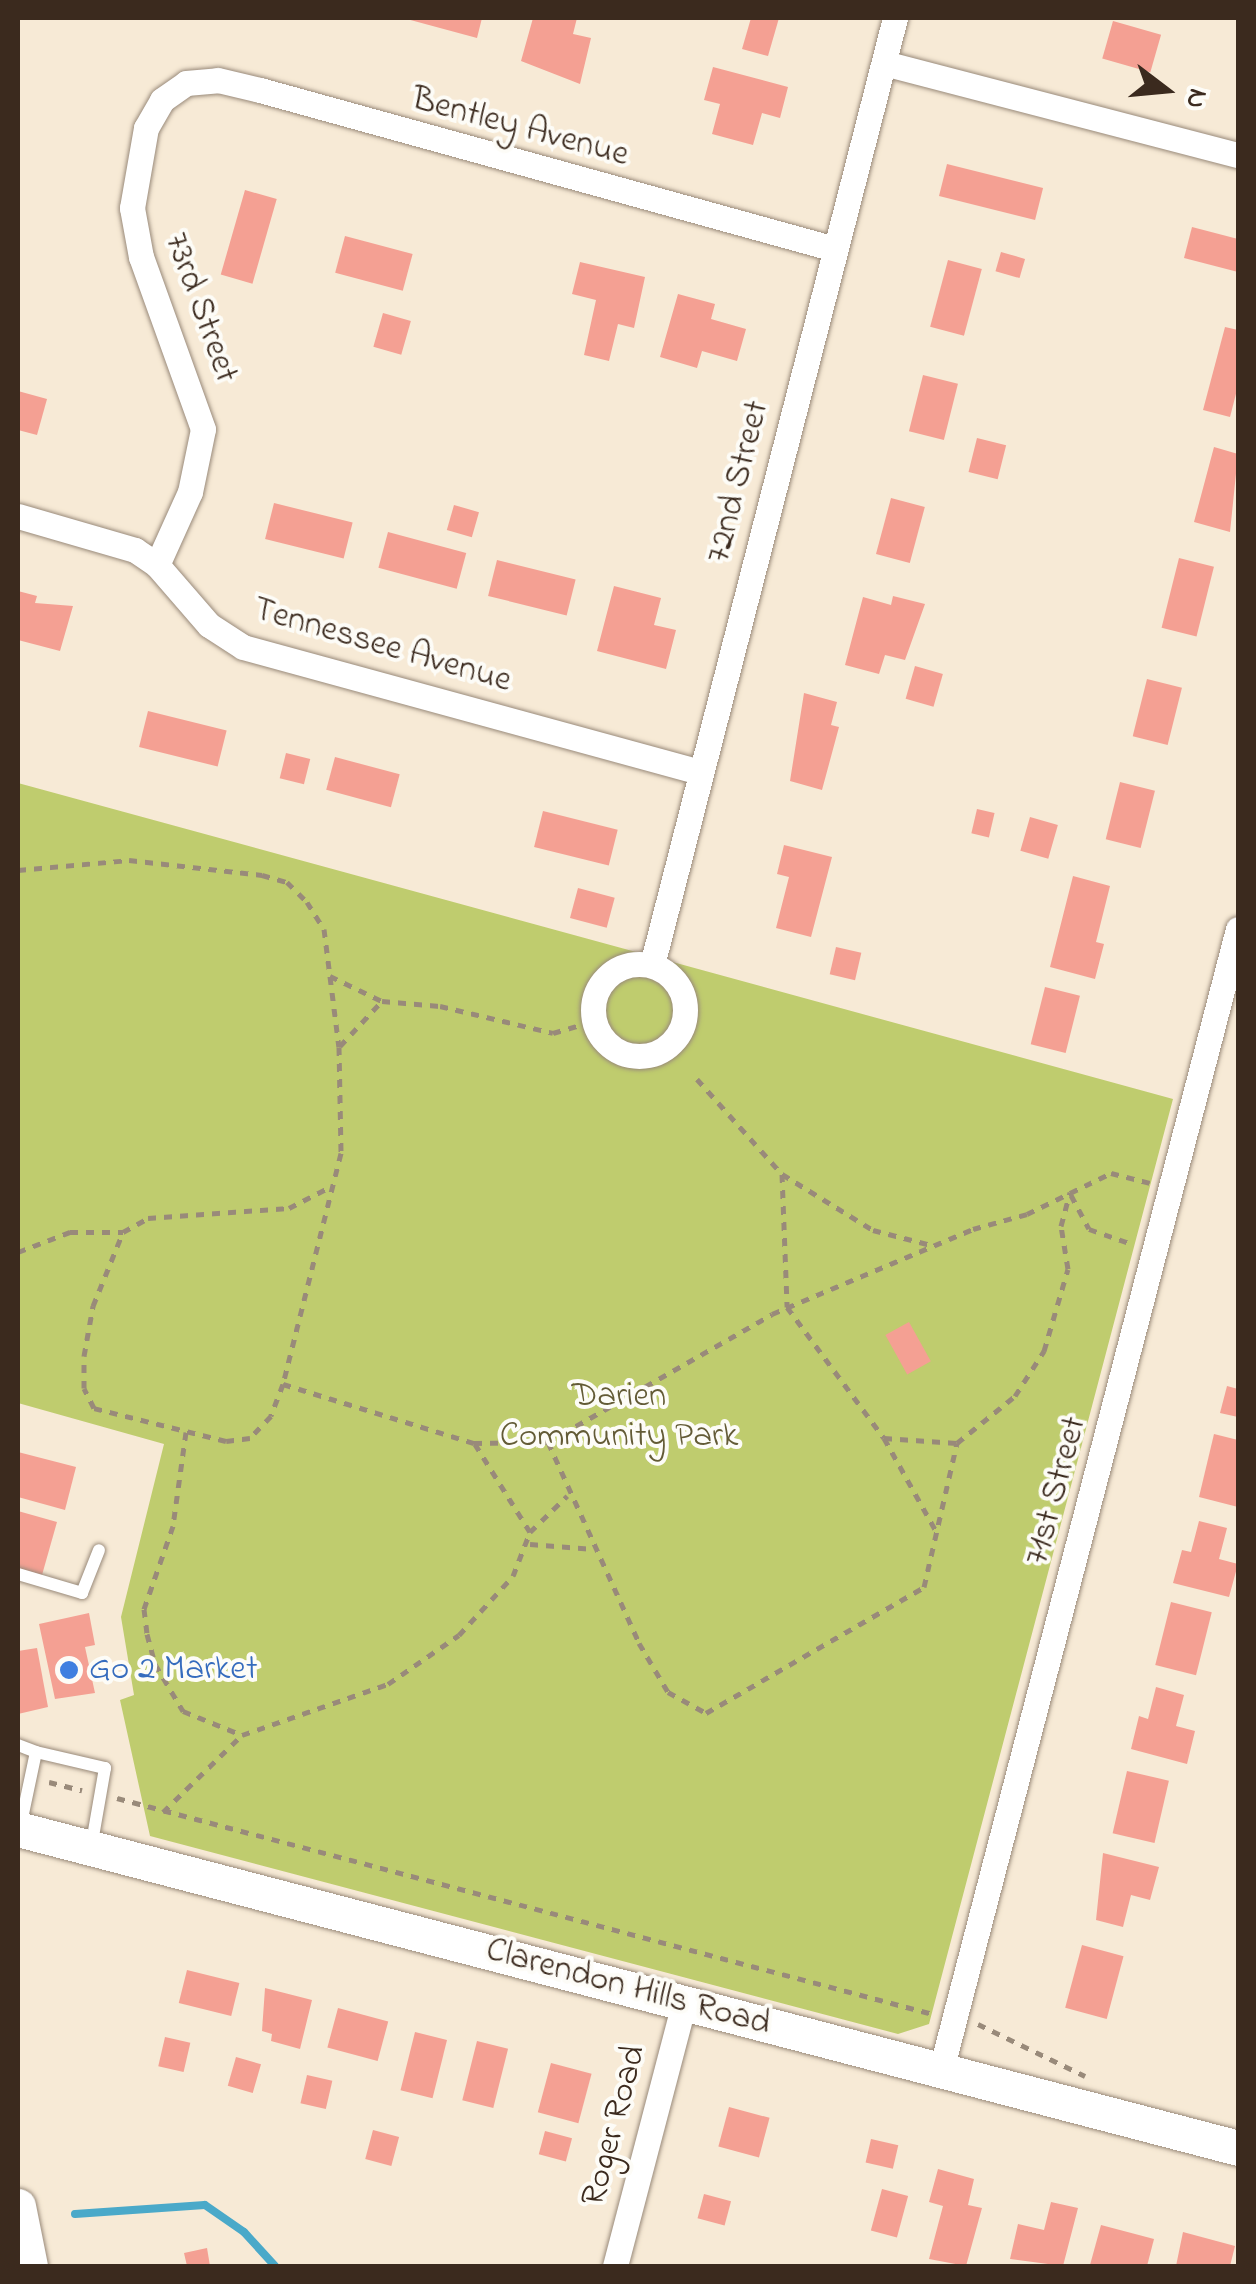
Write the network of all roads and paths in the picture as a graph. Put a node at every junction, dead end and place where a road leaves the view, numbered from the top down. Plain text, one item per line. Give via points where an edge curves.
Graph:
1 (895, 18) edge
2 (884, 63) junction
3 (186, 84) joint
4 (1238, 155) edge
5 (836, 249) junction
6 (18, 516) edge
7 (157, 565) junction
8 (700, 772) junction
9 (18, 870) edge
10 (1238, 929) edge
11 (652, 965) junction
12 (330, 976) junction
13 (382, 1001) junction
14 (594, 1022) junction
15 (339, 1048) junction
16 (698, 1079) dead end
17 (782, 1174) junction
18 (332, 1184) junction
19 (1151, 1184) dead end
20 (1070, 1192) junction
21 (122, 1232) junction
22 (1135, 1245) dead end
23 (934, 1246) junction
24 (18, 1252) edge
25 (786, 1308) junction
26 (283, 1384) junction
27 (186, 1432) junction
28 (884, 1438) junction
29 (548, 1442) junction
30 (474, 1443) junction
31 (957, 1444) junction
32 (568, 1496) junction
33 (530, 1532) junction
34 (937, 1532) junction
35 (530, 1544) junction
36 (594, 1549) junction
37 (99, 1550) dead end
38 (18, 1574) edge
39 (242, 1735) junction
40 (18, 1745) edge
41 (36, 1752) junction
42 (31, 1777) junction
43 (101, 1794) junction
44 (163, 1812) junction
45 (18, 1829) edge
46 (91, 1848) junction
47 (684, 2003) junction
48 (954, 2020) junction
49 (941, 2070) junction
50 (1093, 2080) dead end
51 (1238, 2148) edge
52 (18, 2206) edge
53 (30, 2266) edge
54 (614, 2266) edge

1 - 2 street, 72nd Street
2 - 4 street
2 - 5 street, 72nd Street
3 - 5 street, Bentley Avenue via 218,80 260,90
3 - 7 street, 73rd Street via 162,100 146,128 132,208 141,257 204,429 190,492
5 - 8 street, 72nd Street
6 - 7 street, Tennessee Avenue via 135,550
7 - 8 street, Tennessee Avenue via 209,626 243,647
8 - 11 street, 72nd Street
9 - 12 path via 129,860 287,882 324,929
10 - 48 street, 71st Street
11 - 14 street via 636,963 607,976 593,1005
11 - 14 street via 684,994 684,1023 668,1047 626,1055 612,1048
12 - 13 path
12 - 15 path
13 - 14 path via 440,1006 553,1033
13 - 15 path
15 - 18 path via 341,1153
16 - 17 path
17 - 23 path via 873,1230
17 - 25 path
18 - 21 path via 289,1208 148,1218
18 - 26 path
19 - 20 path via 1111,1173
20 - 22 path via 1090,1229
20 - 23 path
20 - 31 path via 1062,1226 1068,1269 1044,1351 1015,1396
21 - 24 path via 70,1232
21 - 27 path via 93,1306 84,1388 94,1408
23 - 25 path
25 - 28 path
25 - 29 path
26 - 27 path via 271,1416 250,1438
26 - 30 path
27 - 39 path via 173,1526 144,1609 146,1634 161,1677 183,1710
28 - 31 path
28 - 34 path
29 - 30 path
29 - 32 path
30 - 33 path
31 - 34 path
32 - 33 path
32 - 36 path
33 - 35 path
34 - 36 path via 924,1587 706,1713 668,1692
35 - 36 path
35 - 39 path via 514,1576 459,1635 388,1684
37 - 38 lane via 82,1593
39 - 44 path
40 - 41 lane
41 - 42 lane
41 - 43 lane via 105,1768
42 - 43 path
42 - 45 lane
43 - 44 path
43 - 46 lane
44 - 48 path
45 - 46 street, Clarendon Hills Road
46 - 47 street, Clarendon Hills Road
47 - 49 street, Clarendon Hills Road
47 - 54 street, Roger Road
48 - 49 street, 71st Street
48 - 50 path via 994,2027
49 - 51 street, Clarendon Hills Road
52 - 53 street

